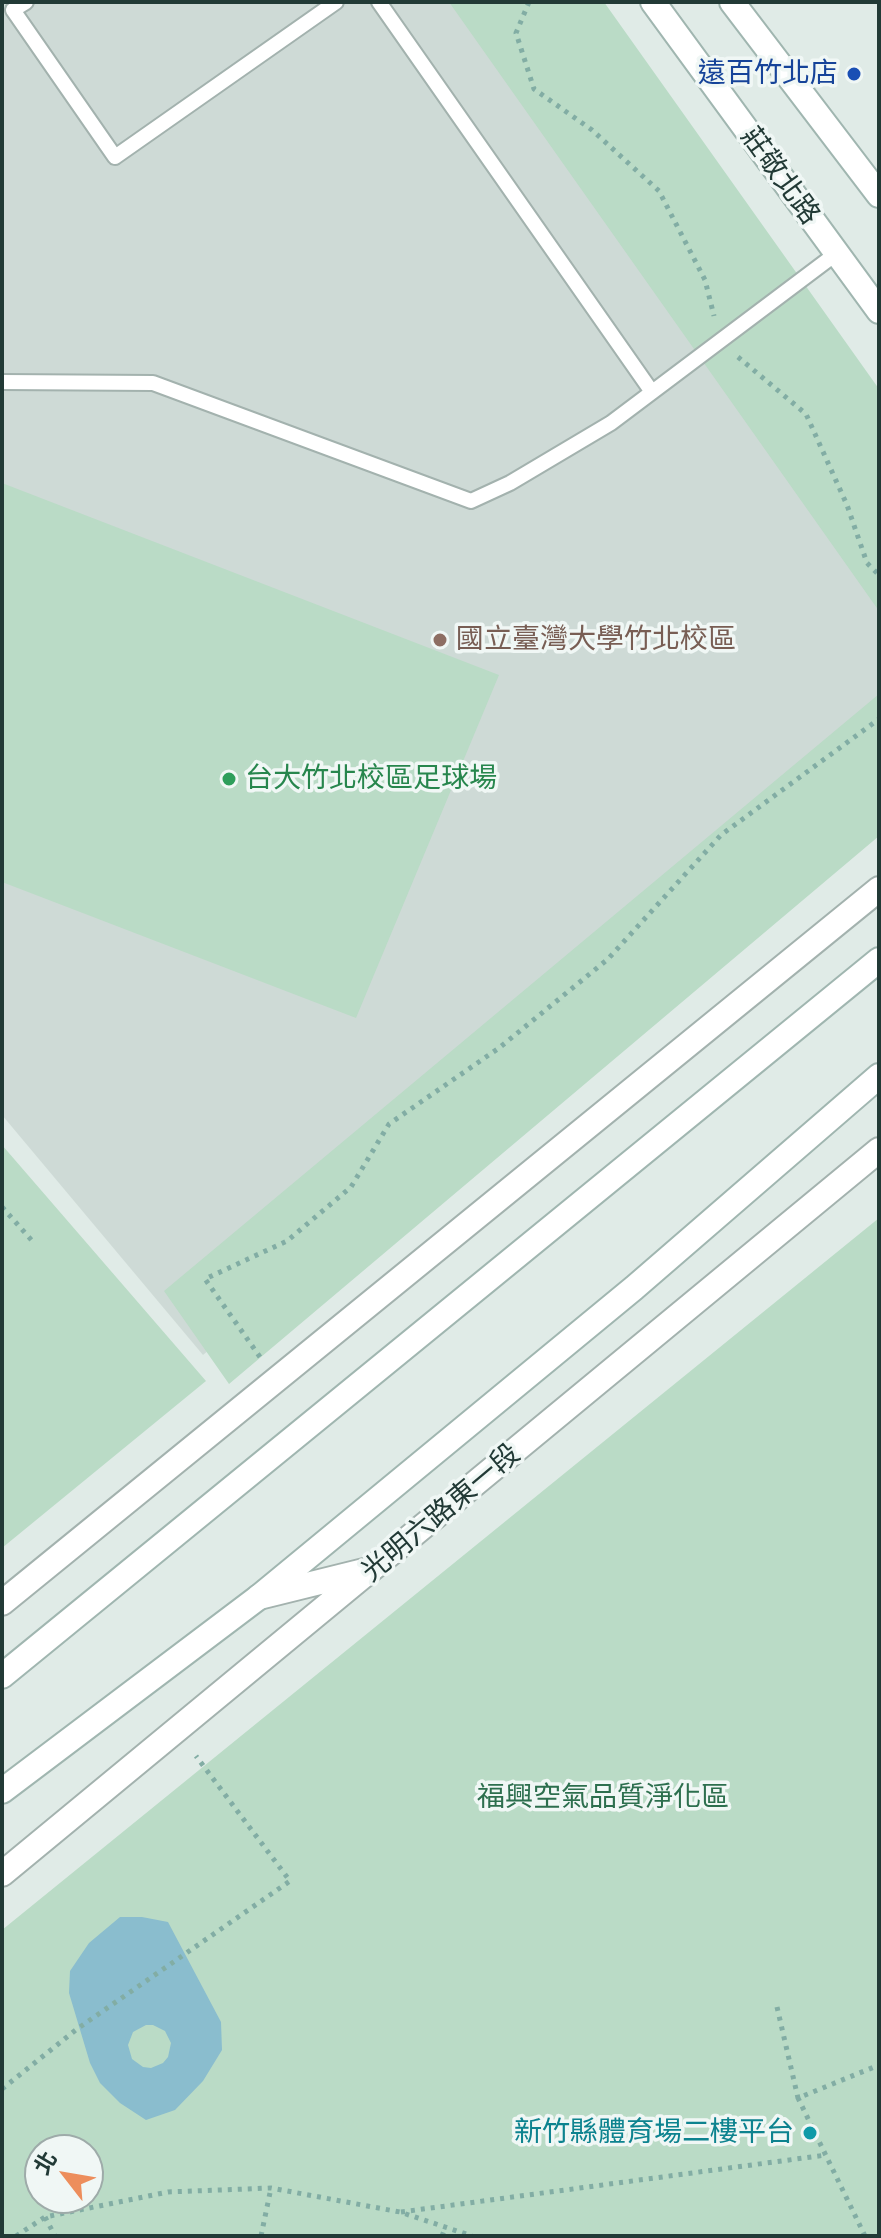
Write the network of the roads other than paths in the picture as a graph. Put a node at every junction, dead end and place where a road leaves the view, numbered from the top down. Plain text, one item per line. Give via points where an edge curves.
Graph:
1 (26, 2) edge
2 (336, 2) edge
3 (379, 2) edge
4 (653, 2) edge
5 (732, 2) edge
6 (879, 195) edge
7 (837, 253) junction
8 (879, 311) edge
9 (2, 382) edge
10 (652, 392) junction
11 (879, 889) edge
12 (879, 960) edge
13 (879, 1076) edge
14 (879, 1150) edge
15 (375, 1568) junction
16 (259, 1597) junction
17 (2, 1603) edge
18 (2, 1676) edge
19 (2, 1791) edge
20 (2, 1874) edge

1 - 2 lane via 13,10 115,157
3 - 10 lane
4 - 7 street, 莊敬北路
5 - 6 street
7 - 8 street, 莊敬北路
7 - 10 lane
9 - 10 lane via 153,383 471,501 611,423
11 - 17 street
12 - 18 street
13 - 16 street, 光明六路東一段 via 634,1288
14 - 15 street, 光明六路東一段
15 - 16 street
15 - 20 street, 光明六路東一段
16 - 19 street, 光明六路東一段

